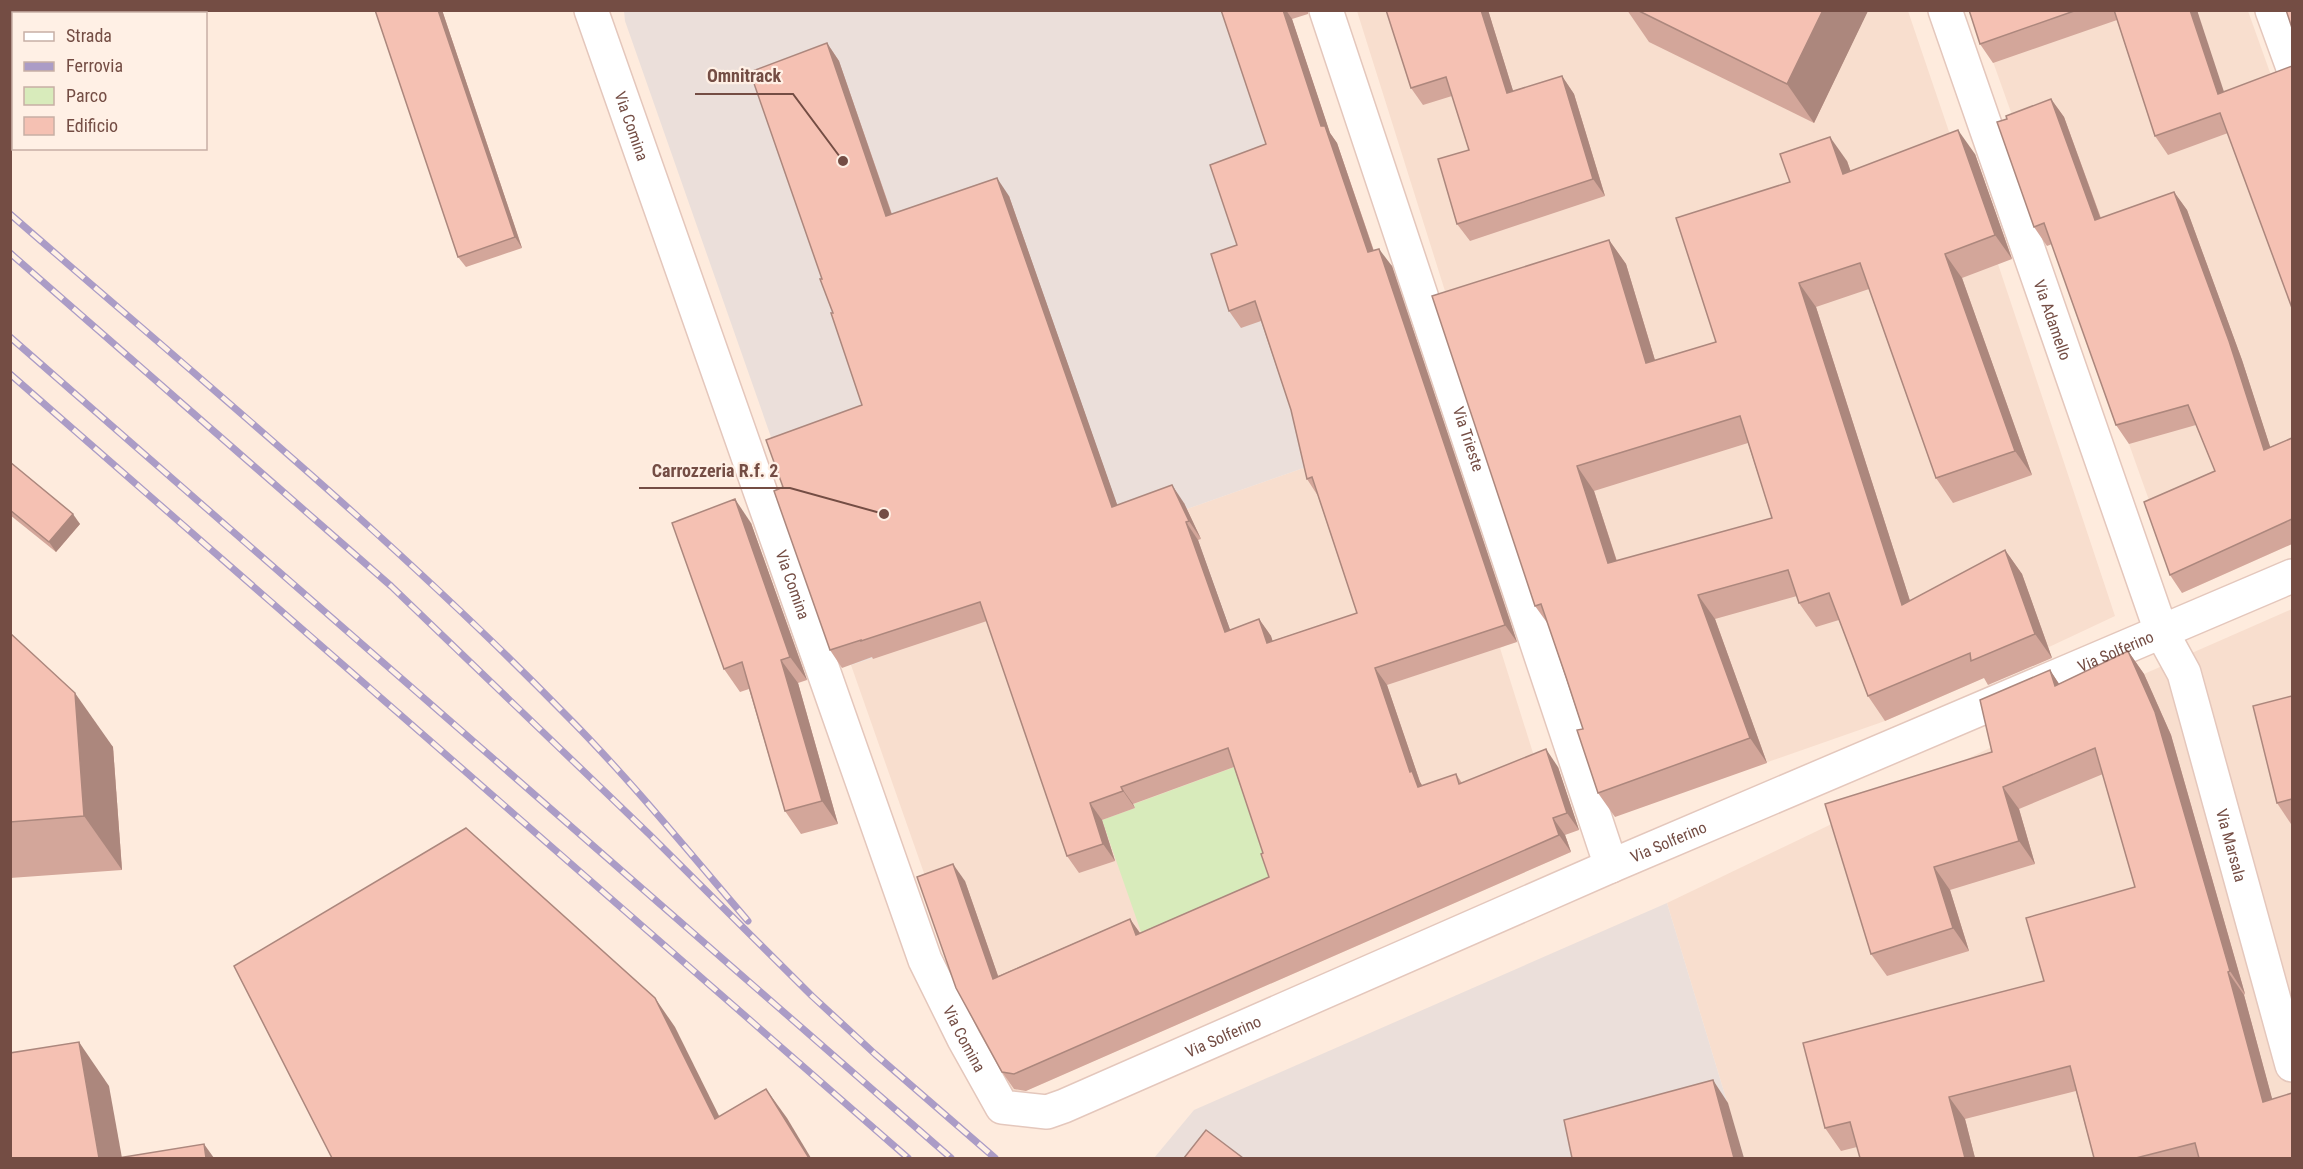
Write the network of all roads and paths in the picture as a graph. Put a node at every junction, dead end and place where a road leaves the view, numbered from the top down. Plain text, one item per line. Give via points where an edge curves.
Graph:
1 (591, 10) edge
2 (1326, 10) edge
3 (1945, 10) edge
4 (2272, 10) edge
5 (2292, 65) edge
6 (2292, 576) edge
7 (2161, 631) junction
8 (1611, 867) junction
9 (2292, 1065) edge
10 (1047, 1112) joint

1 - 10 street, Via Comina via 926,960 1002,1107
2 - 8 street, Via Trieste
3 - 7 street, Via Adamello
4 - 5 street
6 - 7 street, Via Solferino
7 - 8 street, Via Solferino
7 - 9 street, Via Marsala via 2184,673
8 - 10 street, Via Solferino

